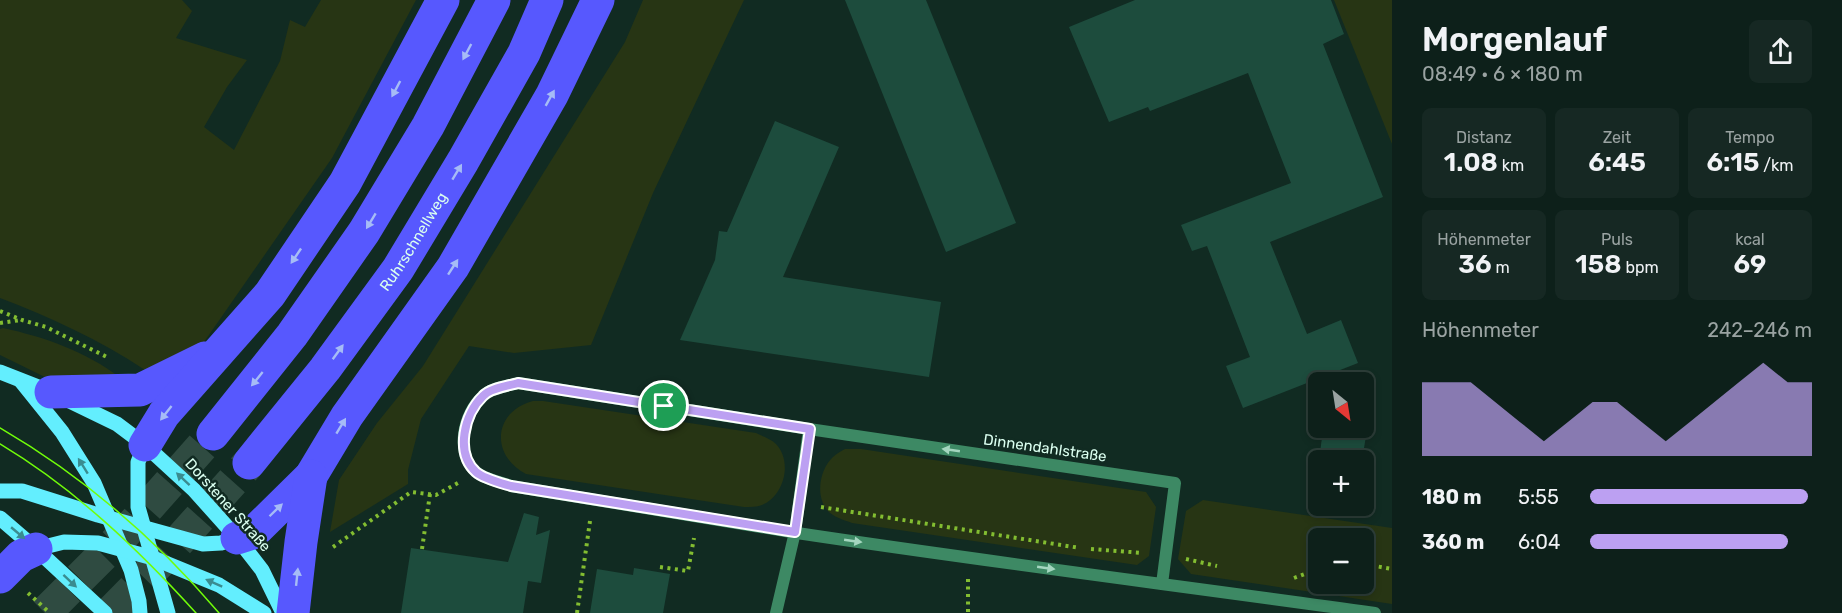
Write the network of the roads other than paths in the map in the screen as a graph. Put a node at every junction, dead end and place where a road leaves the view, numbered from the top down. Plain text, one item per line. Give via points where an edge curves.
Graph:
1 (443, 0) edge
2 (494, 0) edge
3 (547, 0) edge
4 (598, 0) edge
5 (218, 352) junction
6 (0, 372) edge
7 (21, 381) junction
8 (51, 392) junction
9 (810, 429) junction
10 (213, 434) tunnel mouth
11 (145, 444) junction
12 (249, 463) tunnel mouth
13 (311, 477) junction
14 (0, 491) edge
15 (0, 518) edge
16 (109, 518) junction
17 (144, 528) junction
18 (795, 532) junction
19 (237, 538) junction
20 (36, 549) junction
21 (123, 550) junction
22 (153, 558) junction
23 (0, 577) edge
24 (1162, 584) junction
25 (105, 613) edge
26 (140, 613) edge
27 (168, 613) edge
28 (264, 613) edge
29 (283, 613) edge
30 (293, 613) edge
31 (776, 613) edge
32 (1375, 613) edge

1 -> 5 highway via 345,183 270,294
2 -> 10 highway via 428,126 364,232 292,335
12 -> 3 highway, Ruhrschnellweg via 325,369 398,269 524,53
13 -> 4 highway via 347,416 453,267 552,95
5 - 8 highway via 140,390
5 -> 11 highway via 164,414
6 - 7 main road, Dorstener Straße
7 - 8 main road, Dorstener Straße
16 -> 7 main road via 94,483 62,432
8 - 11 main road, Dorstener Straße via 117,424
9 - 18 street
9 - 18 street, Dinnendahlstraße via 518,383 484,394 471,410 465,430 464,453 477,473 511,486
24 -> 9 street, Dinnendahlstraße via 1175,483
11 - 17 main road via 138,462 138,507
19 -> 11 main road, Dorstener Straße
19 -> 13 highway via 254,532
30 -> 13 highway
14 - 16 main road via 22,491
15 -> 20 main road
16 - 17 main road
16 - 21 main road
17 - 19 main road via 203,544
17 - 22 main road
18 -> 24 street
18 - 31 street
19 - 29 main road, Dorstener Straße via 262,570
20 - 21 main road via 80,542
20 - 23 highway via 21,556
20 -> 25 main road
21 - 22 main road
21 - 26 main road
22 - 27 main road
28 -> 22 main road via 219,585
24 - 32 street

